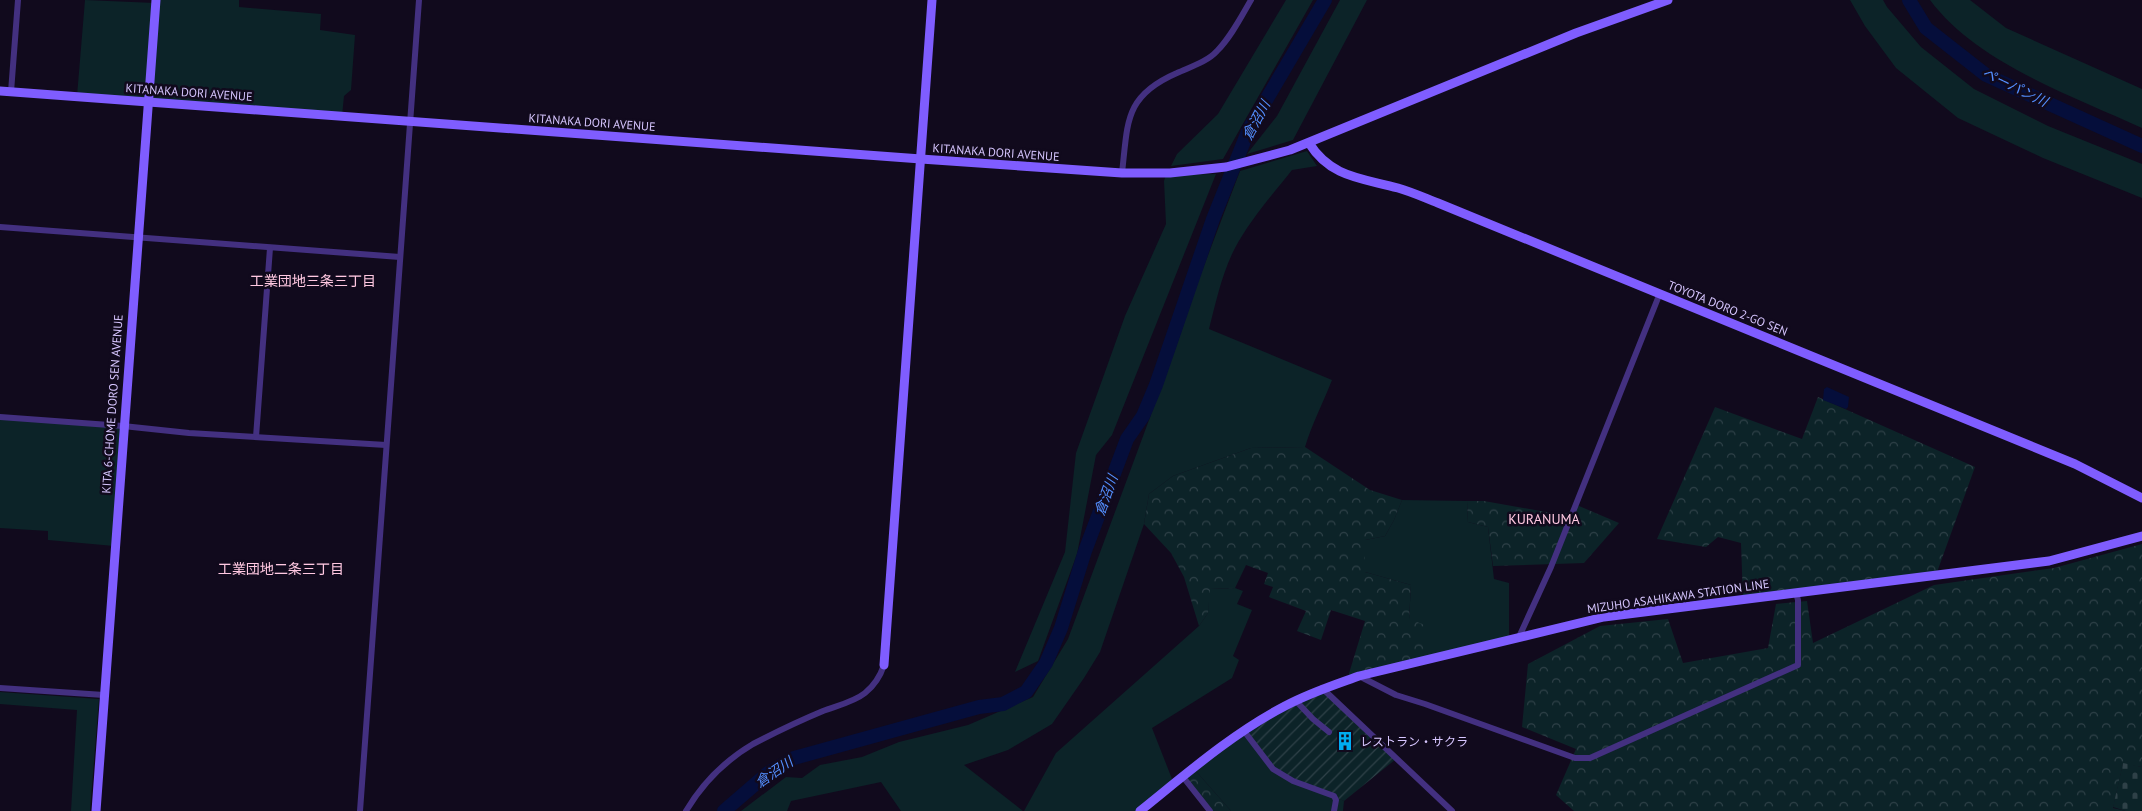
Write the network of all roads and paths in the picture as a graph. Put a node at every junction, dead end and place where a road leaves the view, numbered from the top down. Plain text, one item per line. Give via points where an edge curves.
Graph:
1 (18, 0) edge
2 (156, 0) edge
3 (419, 0) edge
4 (932, 0) edge
5 (1251, 0) edge
6 (1668, 0) edge
7 (0, 91) edge
8 (11, 92) junction
9 (148, 102) junction
10 (411, 120) junction
11 (1309, 143) junction
12 (921, 159) junction
13 (1122, 173) junction
14 (0, 227) edge
15 (138, 237) junction
16 (270, 248) junction
17 (400, 257) junction
18 (1660, 293) junction
19 (0, 417) edge
20 (123, 426) junction
21 (256, 437) junction
22 (386, 445) junction
23 (2142, 498) edge
24 (2142, 536) edge
25 (1796, 593) junction
26 (1519, 637) junction
27 (884, 665) joint
28 (1359, 676) junction
29 (0, 688) edge
30 (1322, 688) junction
31 (104, 696) junction
32 (1296, 700) junction
33 (1244, 731) junction
34 (1329, 732) dead end
35 (1183, 777) junction
36 (96, 811) edge
37 (360, 811) edge
38 (686, 811) edge
39 (1140, 811) edge
40 (1210, 811) edge
41 (1334, 811) edge
42 (1452, 811) edge

1 - 8 street
2 - 9 street, KITA 6-CHOME DORO SEN AVENUE
3 - 10 street
4 - 12 street
5 - 13 street via 1217,51 1169,76 1133,106
6 - 11 street, KITANAKA DORI AVENUE via 1542,47
7 - 8 street, KITANAKA DORI AVENUE
8 - 9 street, KITANAKA DORI AVENUE
9 - 10 street, KITANAKA DORI AVENUE
9 - 15 street, KITA 6-CHOME DORO SEN AVENUE
10 - 12 street, KITANAKA DORI AVENUE
10 - 17 street
11 - 13 street, KITANAKA DORI AVENUE via 1226,167 1183,172
11 - 18 street, TOYOTA DORO 2-GO SEN via 1325,162 1341,173 1430,200
12 - 13 street, KITANAKA DORI AVENUE
12 - 27 street
14 - 15 street
15 - 16 street
15 - 20 street, KITA 6-CHOME DORO SEN AVENUE
16 - 17 street
16 - 21 street
17 - 22 street
18 - 23 street, TOYOTA DORO 2-GO SEN via 2065,460
18 - 26 street
19 - 20 street
20 - 21 street
20 - 31 street, KITA 6-CHOME DORO SEN AVENUE
21 - 22 street
22 - 37 street
24 - 25 street, MIZUHO ASAHIKAWA STATION LINE via 2050,560
25 - 26 street, MIZUHO ASAHIKAWA STATION LINE via 1604,617
25 - 28 street via 1798,665 1590,758 1575,758 1396,695
26 - 28 street, MIZUHO ASAHIKAWA STATION LINE
27 - 38 street via 880,677 864,694 782,729 734,757 715,774
28 - 30 street, MIZUHO ASAHIKAWA STATION LINE
29 - 31 street
30 - 32 street, MIZUHO ASAHIKAWA STATION LINE
30 - 42 street
31 - 36 street, KITA 6-CHOME DORO SEN AVENUE
32 - 33 street, MIZUHO ASAHIKAWA STATION LINE
32 - 34 street
33 - 35 street, MIZUHO ASAHIKAWA STATION LINE
33 - 41 street via 1273,769 1334,796
35 - 39 street, MIZUHO ASAHIKAWA STATION LINE
35 - 40 street

